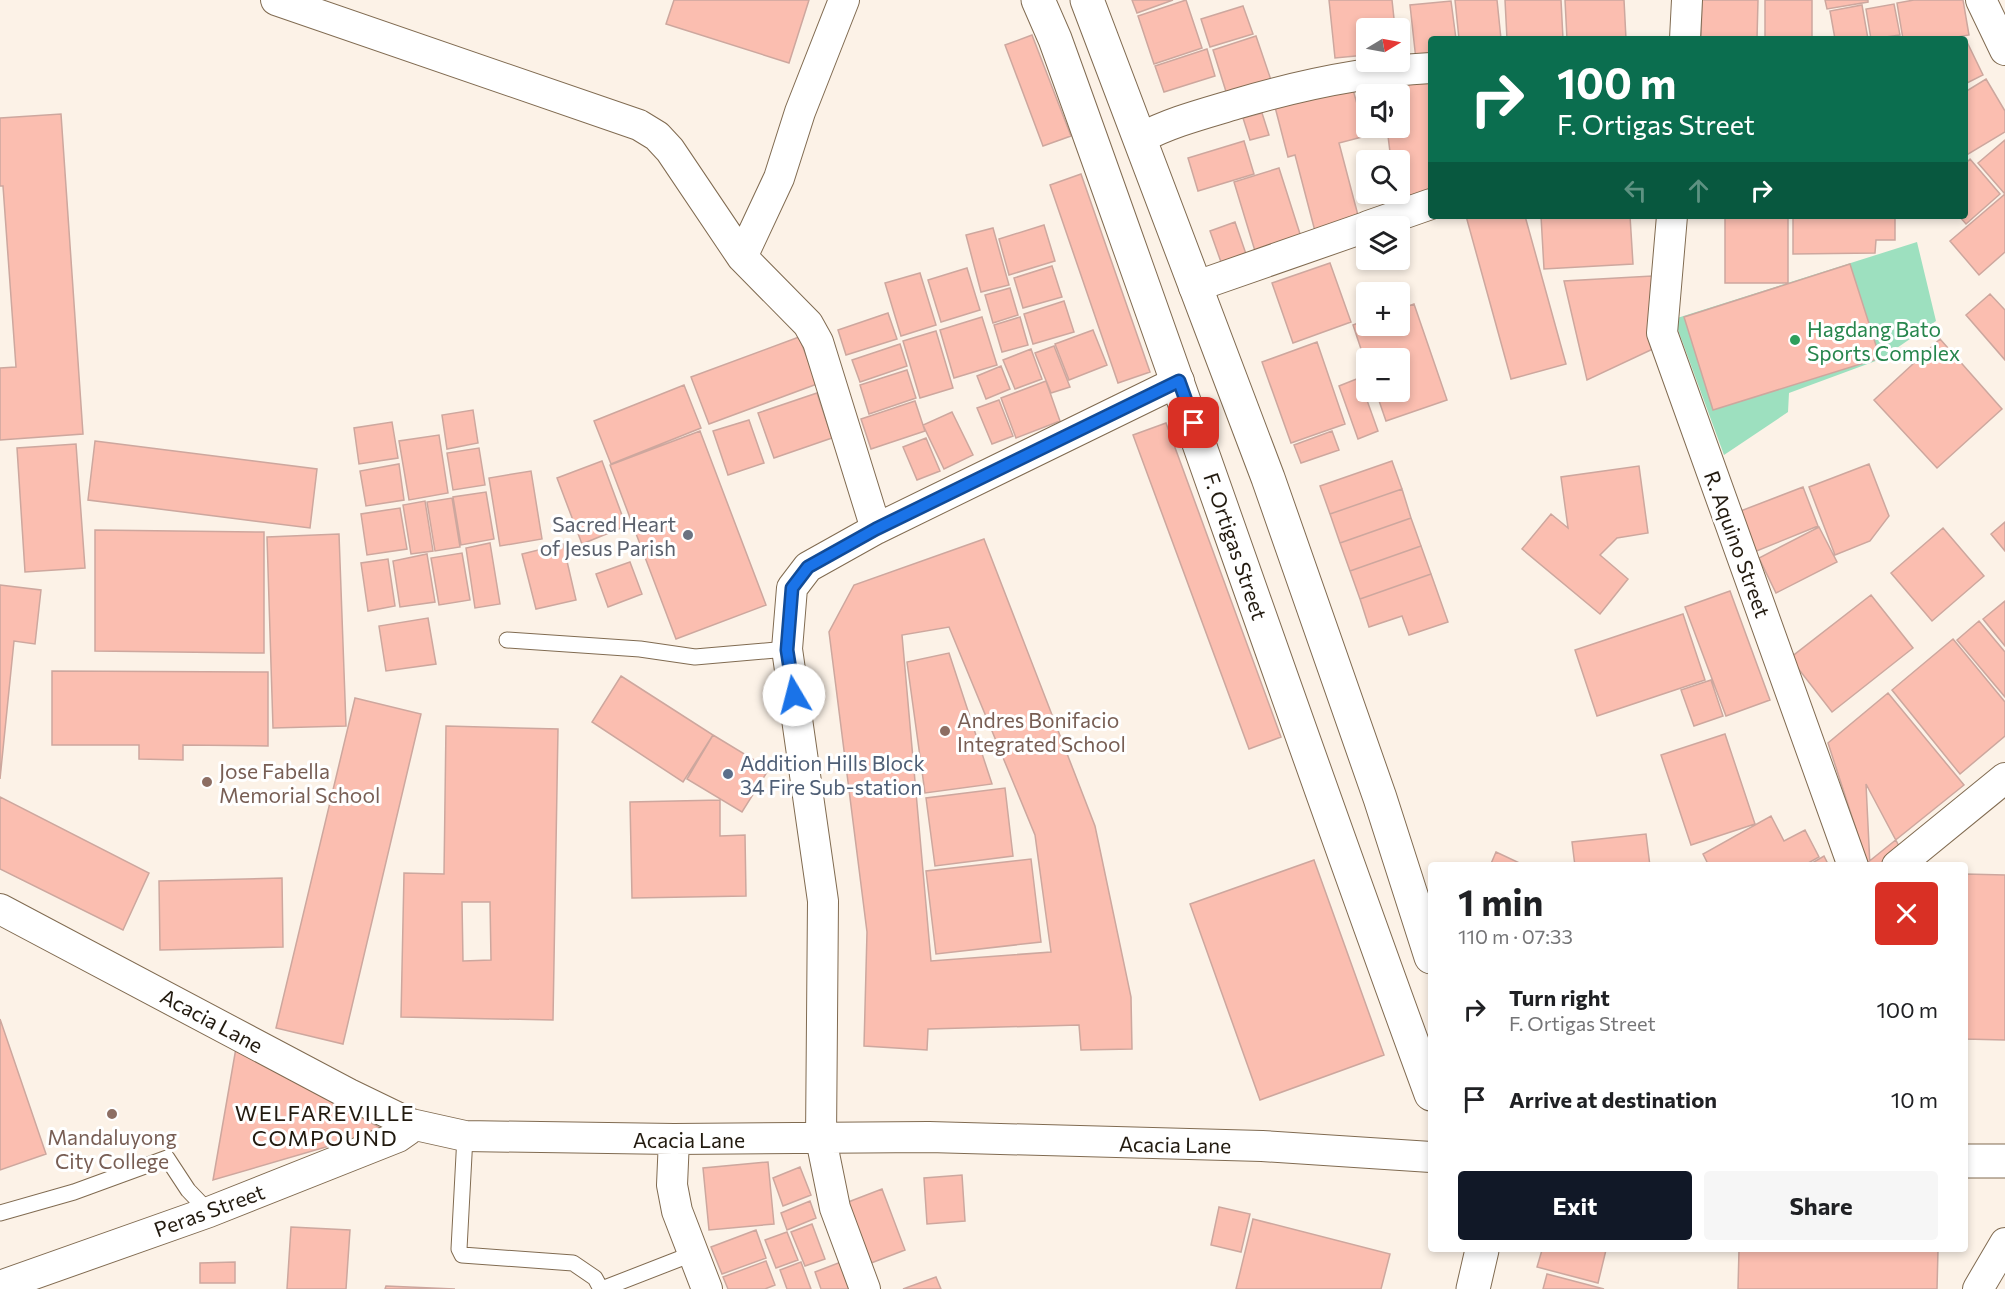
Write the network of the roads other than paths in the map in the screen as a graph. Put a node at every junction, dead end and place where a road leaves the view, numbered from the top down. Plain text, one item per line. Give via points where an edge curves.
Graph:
1 (276, 0) edge
2 (844, 0) edge
3 (1038, 0) edge
4 (1087, 0) edge
5 (1687, 0) edge
6 (1981, 0) edge
7 (1684, 36) edge
8 (2005, 50) edge
9 (1428, 68) edge
10 (1141, 138) junction
11 (1428, 205) edge
12 (1398, 216) edge
13 (1672, 219) edge
14 (1356, 231) edge
15 (742, 257) junction
16 (1194, 287) junction
17 (1179, 381) junction
18 (876, 529) junction
19 (507, 640) dead end
20 (787, 650) junction
21 (2005, 778) edge
22 (1852, 862) edge
23 (1902, 862) edge
24 (0, 909) edge
25 (1428, 948) edge
26 (1428, 1086) edge
27 (411, 1124) junction
28 (465, 1136) junction
29 (674, 1139) junction
30 (821, 1140) junction
31 (1428, 1157) edge
32 (1968, 1161) edge
33 (2005, 1161) edge
34 (209, 1212) junction
35 (0, 1213) edge
36 (2005, 1243) edge
37 (1482, 1252) edge
38 (692, 1254) junction
39 (0, 1286) edge
40 (601, 1289) edge
41 (707, 1289) edge
42 (865, 1289) edge
43 (1473, 1289) edge
44 (1977, 1289) edge

1 - 15 street via 639,125 670,150
2 - 15 street via 779,178
3 - 17 street, F. Ortigas Street
4 - 10 street
5 - 7 street
6 - 8 street
9 - 10 street via 1398,69 1294,87 1168,124
10 - 16 street
11 - 12 street
13 - 22 street, R. Aquino Street via 1662,333
14 - 16 street
15 - 18 street via 808,324 818,342
16 - 25 street via 1275,500
17 - 18 street
17 - 26 street, F. Ortigas Street via 1338,841
18 - 20 street via 808,567 792,588
19 - 20 lane via 640,648 695,657
20 - 30 street via 823,901
21 - 23 street
24 - 27 street, Acacia Lane
27 - 28 street, Acacia Lane
27 - 34 street, Peras Street via 398,1137
28 - 29 street, Acacia Lane
28 - 40 lane via 459,1249 462,1255 573,1263 595,1278
29 - 30 street, Acacia Lane
29 - 38 street via 672,1185
30 - 31 street, Acacia Lane via 930,1137 1262,1146
30 - 42 street via 835,1208
32 - 33 street
34 - 35 lane via 188,1190 167,1158 74,1192
34 - 39 street, Peras Street
36 - 44 street
37 - 43 street
38 - 40 lane
38 - 41 street

